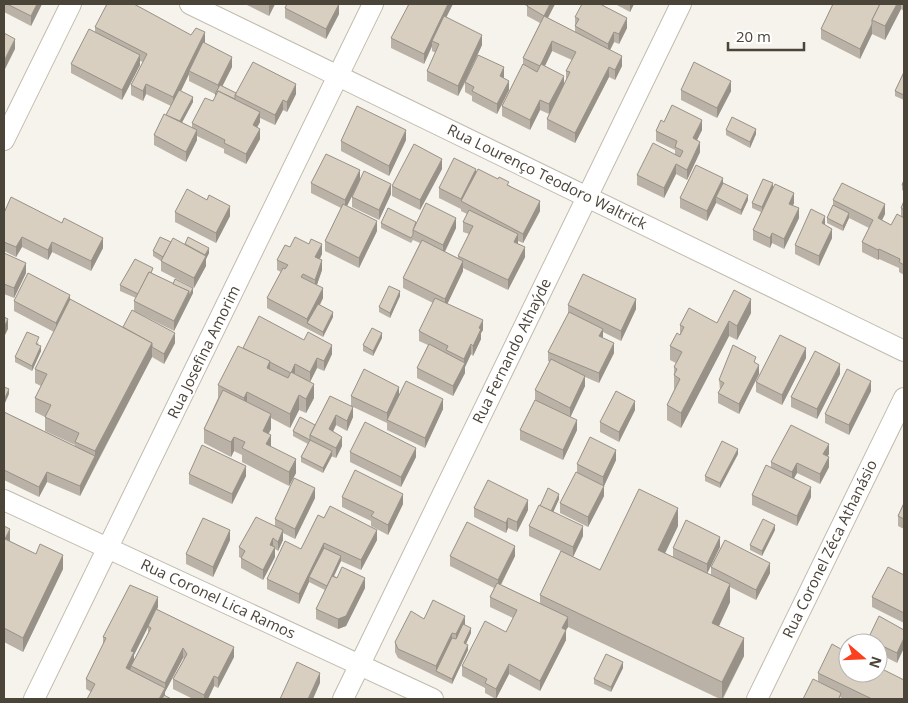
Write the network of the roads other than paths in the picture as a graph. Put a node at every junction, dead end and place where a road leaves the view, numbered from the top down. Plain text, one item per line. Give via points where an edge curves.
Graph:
1 (71, 4) edge
2 (190, 4) edge
3 (373, 4) edge
4 (681, 4) edge
5 (338, 76) junction
6 (4, 140) edge
7 (587, 197) junction
8 (904, 351) edge
9 (904, 398) edge
10 (4, 500) edge
11 (108, 548) junction
12 (360, 665) junction
13 (34, 699) edge
14 (343, 699) edge
15 (433, 699) edge
16 (757, 699) edge

1 - 6 street
2 - 5 street, Rua Lourenço Teodoro Waltrick
3 - 5 street, Rua Josefina Amorim
4 - 7 street, Rua Fernando Athaýde
5 - 7 street, Rua Lourenço Teodoro Waltrick
5 - 11 street, Rua Josefina Amorim
7 - 8 street, Rua Lourenço Teodoro Waltrick
7 - 12 street, Rua Fernando Athaýde
9 - 16 street, Rua Coronel Zéca Athanásio
10 - 11 street, Rua Coronel Lica Ramos
11 - 12 street, Rua Coronel Lica Ramos
11 - 13 street, Rua Josefina Amorim
12 - 14 street, Rua Fernando Athaýde
12 - 15 street, Rua Coronel Lica Ramos

